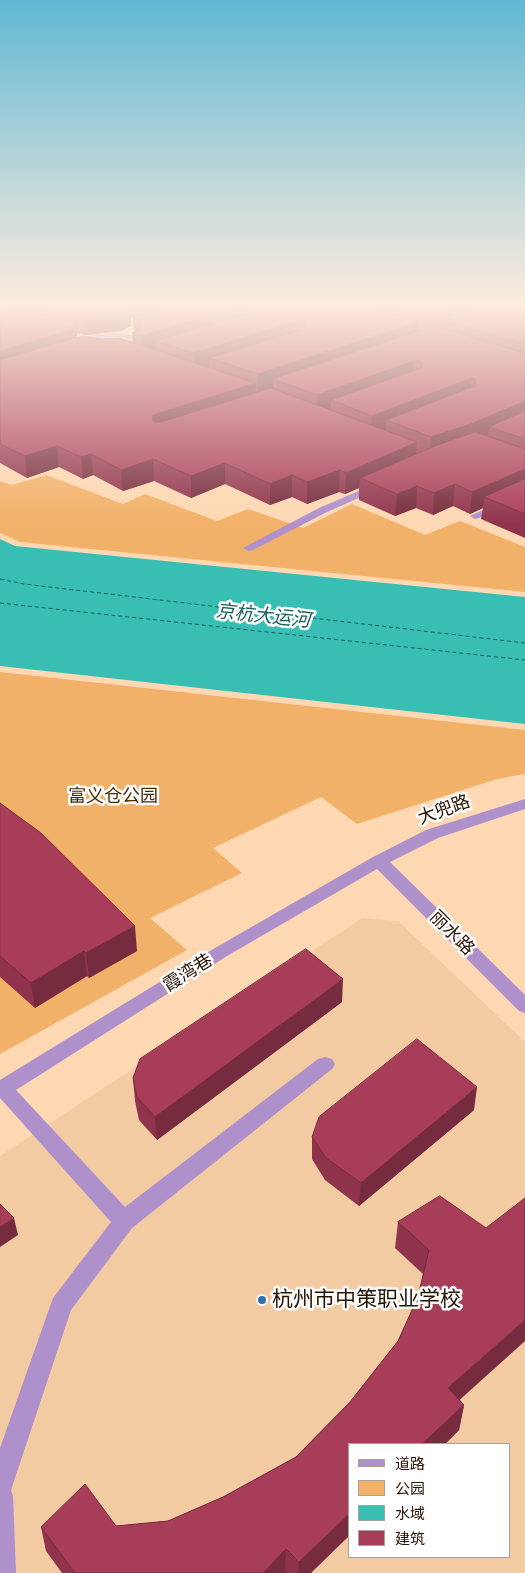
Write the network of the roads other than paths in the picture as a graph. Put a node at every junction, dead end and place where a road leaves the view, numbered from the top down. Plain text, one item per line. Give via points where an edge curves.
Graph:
1 (385, 483) edge
2 (525, 494) edge
3 (475, 516) dead end
4 (249, 548) dead end
5 (525, 804) edge
6 (379, 861) junction
7 (525, 1006) edge
8 (326, 1064) dead end
9 (2, 1089) edge
10 (124, 1221) junction
11 (0, 1485) edge
12 (0, 1496) edge
13 (2, 1573) edge

1 - 4 street
2 - 3 street
5 - 6 street, 大兜路 via 432,834
6 - 7 street, 丽水路
6 - 9 street, 霞湾巷 via 221,952
8 - 10 street
9 - 10 street
10 - 11 street via 61,1305
12 - 13 street

